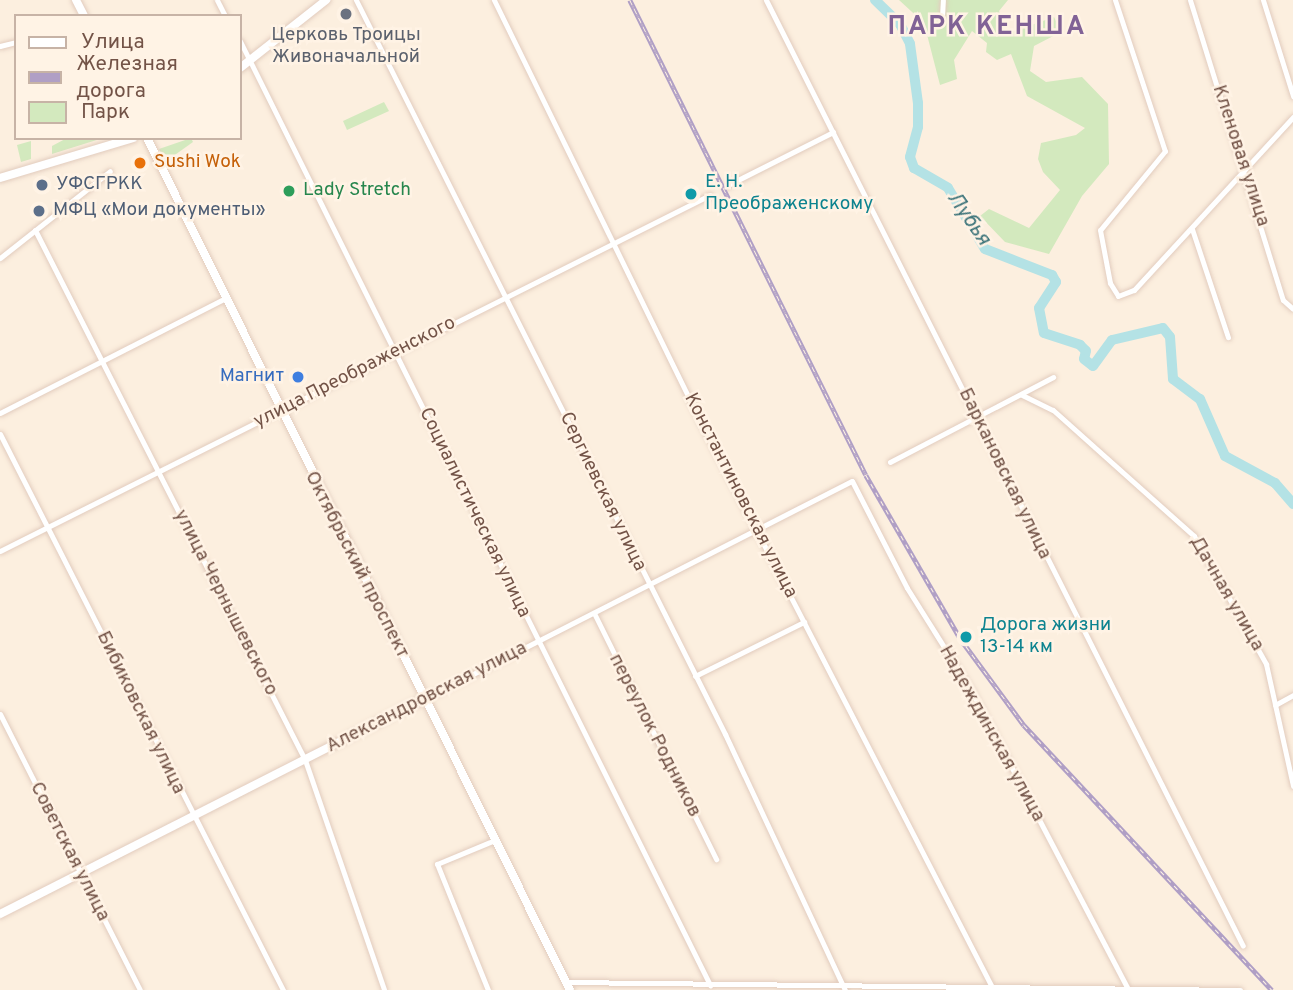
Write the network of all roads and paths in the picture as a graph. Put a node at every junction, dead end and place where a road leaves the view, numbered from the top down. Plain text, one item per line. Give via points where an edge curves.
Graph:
1 (326, 0) edge
2 (356, 0) edge
3 (494, 0) edge
4 (766, 0) edge
5 (943, 0) edge
6 (1115, 0) edge
7 (1190, 0) edge
8 (1263, 0) edge
9 (942, 17) dead end
10 (242, 45) edge
11 (249, 60) junction
12 (242, 66) edge
13 (1293, 96) edge
14 (1293, 117) edge
15 (833, 132) junction
16 (126, 140) edge
17 (148, 140) edge
18 (1243, 170) junction
19 (110, 171) dead end
20 (0, 178) edge
21 (726, 186) dead end
22 (710, 195) dead end
23 (1192, 229) junction
24 (35, 230) junction
25 (614, 244) junction
26 (0, 258) edge
27 (506, 297) junction
28 (224, 299) junction
29 (1293, 309) edge
30 (1228, 337) dead end
31 (395, 353) junction
32 (102, 360) junction
33 (1053, 377) dead end
34 (1022, 395) junction
35 (279, 412) junction
36 (0, 413) edge
37 (977, 419) junction
38 (0, 434) edge
39 (890, 462) dead end
40 (159, 473) junction
41 (852, 481) joint
42 (48, 527) junction
43 (758, 530) junction
44 (0, 551) edge
45 (648, 586) junction
46 (594, 613) junction
47 (804, 622) junction
48 (538, 642) junction
49 (695, 676) junction
50 (1293, 695) edge
51 (424, 699) junction
52 (1275, 705) junction
53 (0, 714) edge
54 (1293, 750) edge
55 (1283, 752) junction
56 (305, 761) junction
57 (1293, 786) edge
58 (192, 817) junction
59 (495, 840) junction
60 (716, 859) dead end
61 (79, 874) junction
62 (0, 914) edge
63 (1244, 946) dead end
64 (710, 985) junction
65 (568, 986) edge
66 (845, 988) edge
67 (993, 989) edge
68 (1128, 989) edge
69 (140, 990) edge
70 (283, 990) edge
71 (384, 990) edge
72 (488, 990) edge
73 (1240, 990) edge

1 - 11 street
2 - 27 street, Сергиевская улица
3 - 25 street, Константиновская улица
4 - 15 street, Баркановская улица
5 - 9 street
6 - 23 street via 1165,151 1107,217 1099,242 1111,287 1121,296 1135,290
7 - 18 street, Кленовая улица
8 - 13 street
10 - 11 street, Социалистическая улица
11 - 12 street
11 - 31 street, Социалистическая улица
14 - 18 street
15 - 21 street
15 - 37 street, Баркановская улица
16 - 20 street
17 - 28 street, Октябрьский проспект
18 - 23 street
18 - 29 street, Кленовая улица via 1283,300
19 - 24 street
22 - 25 street, улица Преображенского
23 - 30 street
24 - 26 street
24 - 32 street, улица Чернышевского
25 - 27 street, улица Преображенского
25 - 43 street, Константиновская улица
27 - 31 street, улица Преображенского
27 - 45 street, Сергиевская улица
28 - 32 street
28 - 35 street, Октябрьский проспект
31 - 35 street, улица Преображенского
31 - 48 street, Социалистическая улица
32 - 36 street
32 - 40 street, улица Чернышевского
33 - 34 street
34 - 37 street
34 - 52 street, Дачная улица via 1053,410 1194,536 1264,658
35 - 40 street, улица Преображенского
35 - 51 street, Октябрьский проспект
37 - 39 street
37 - 63 street, Баркановская улица
38 - 42 street, Бибиковская улица
40 - 42 street, улица Преображенского
40 - 56 street, улица Чернышевского
41 - 43 street, Александровская улица
41 - 68 street, Надеждинская улица via 907,588 971,690
42 - 44 street, улица Преображенского
42 - 58 street, Бибиковская улица
43 - 45 street, Александровская улица
43 - 47 street, Константиновская улица
45 - 46 street, Александровская улица
45 - 49 street, Сергиевская улица
46 - 48 street, Александровская улица
46 - 60 street, переулок Родников
47 - 49 street
47 - 67 street, Константиновская улица
48 - 51 street, Александровская улица
48 - 64 street, Социалистическая улица
49 - 66 street, Сергиевская улица
50 - 52 street
51 - 56 street, Александровская улица
51 - 59 street, Октябрьский проспект
52 - 55 street, Дачная улица
53 - 61 street, Советская улица
54 - 55 street
55 - 57 street, Дачная улица
56 - 58 street, Александровская улица
56 - 71 street, улица Чернышевского
58 - 61 street, Александровская улица
58 - 70 street, Бибиковская улица
59 - 65 street, Октябрьский проспект
59 - 72 street via 437,864
61 - 62 street, Александровская улица
61 - 69 street, Советская улица
64 - 65 street
64 - 66 street
66 - 67 street
67 - 68 street
68 - 73 street

